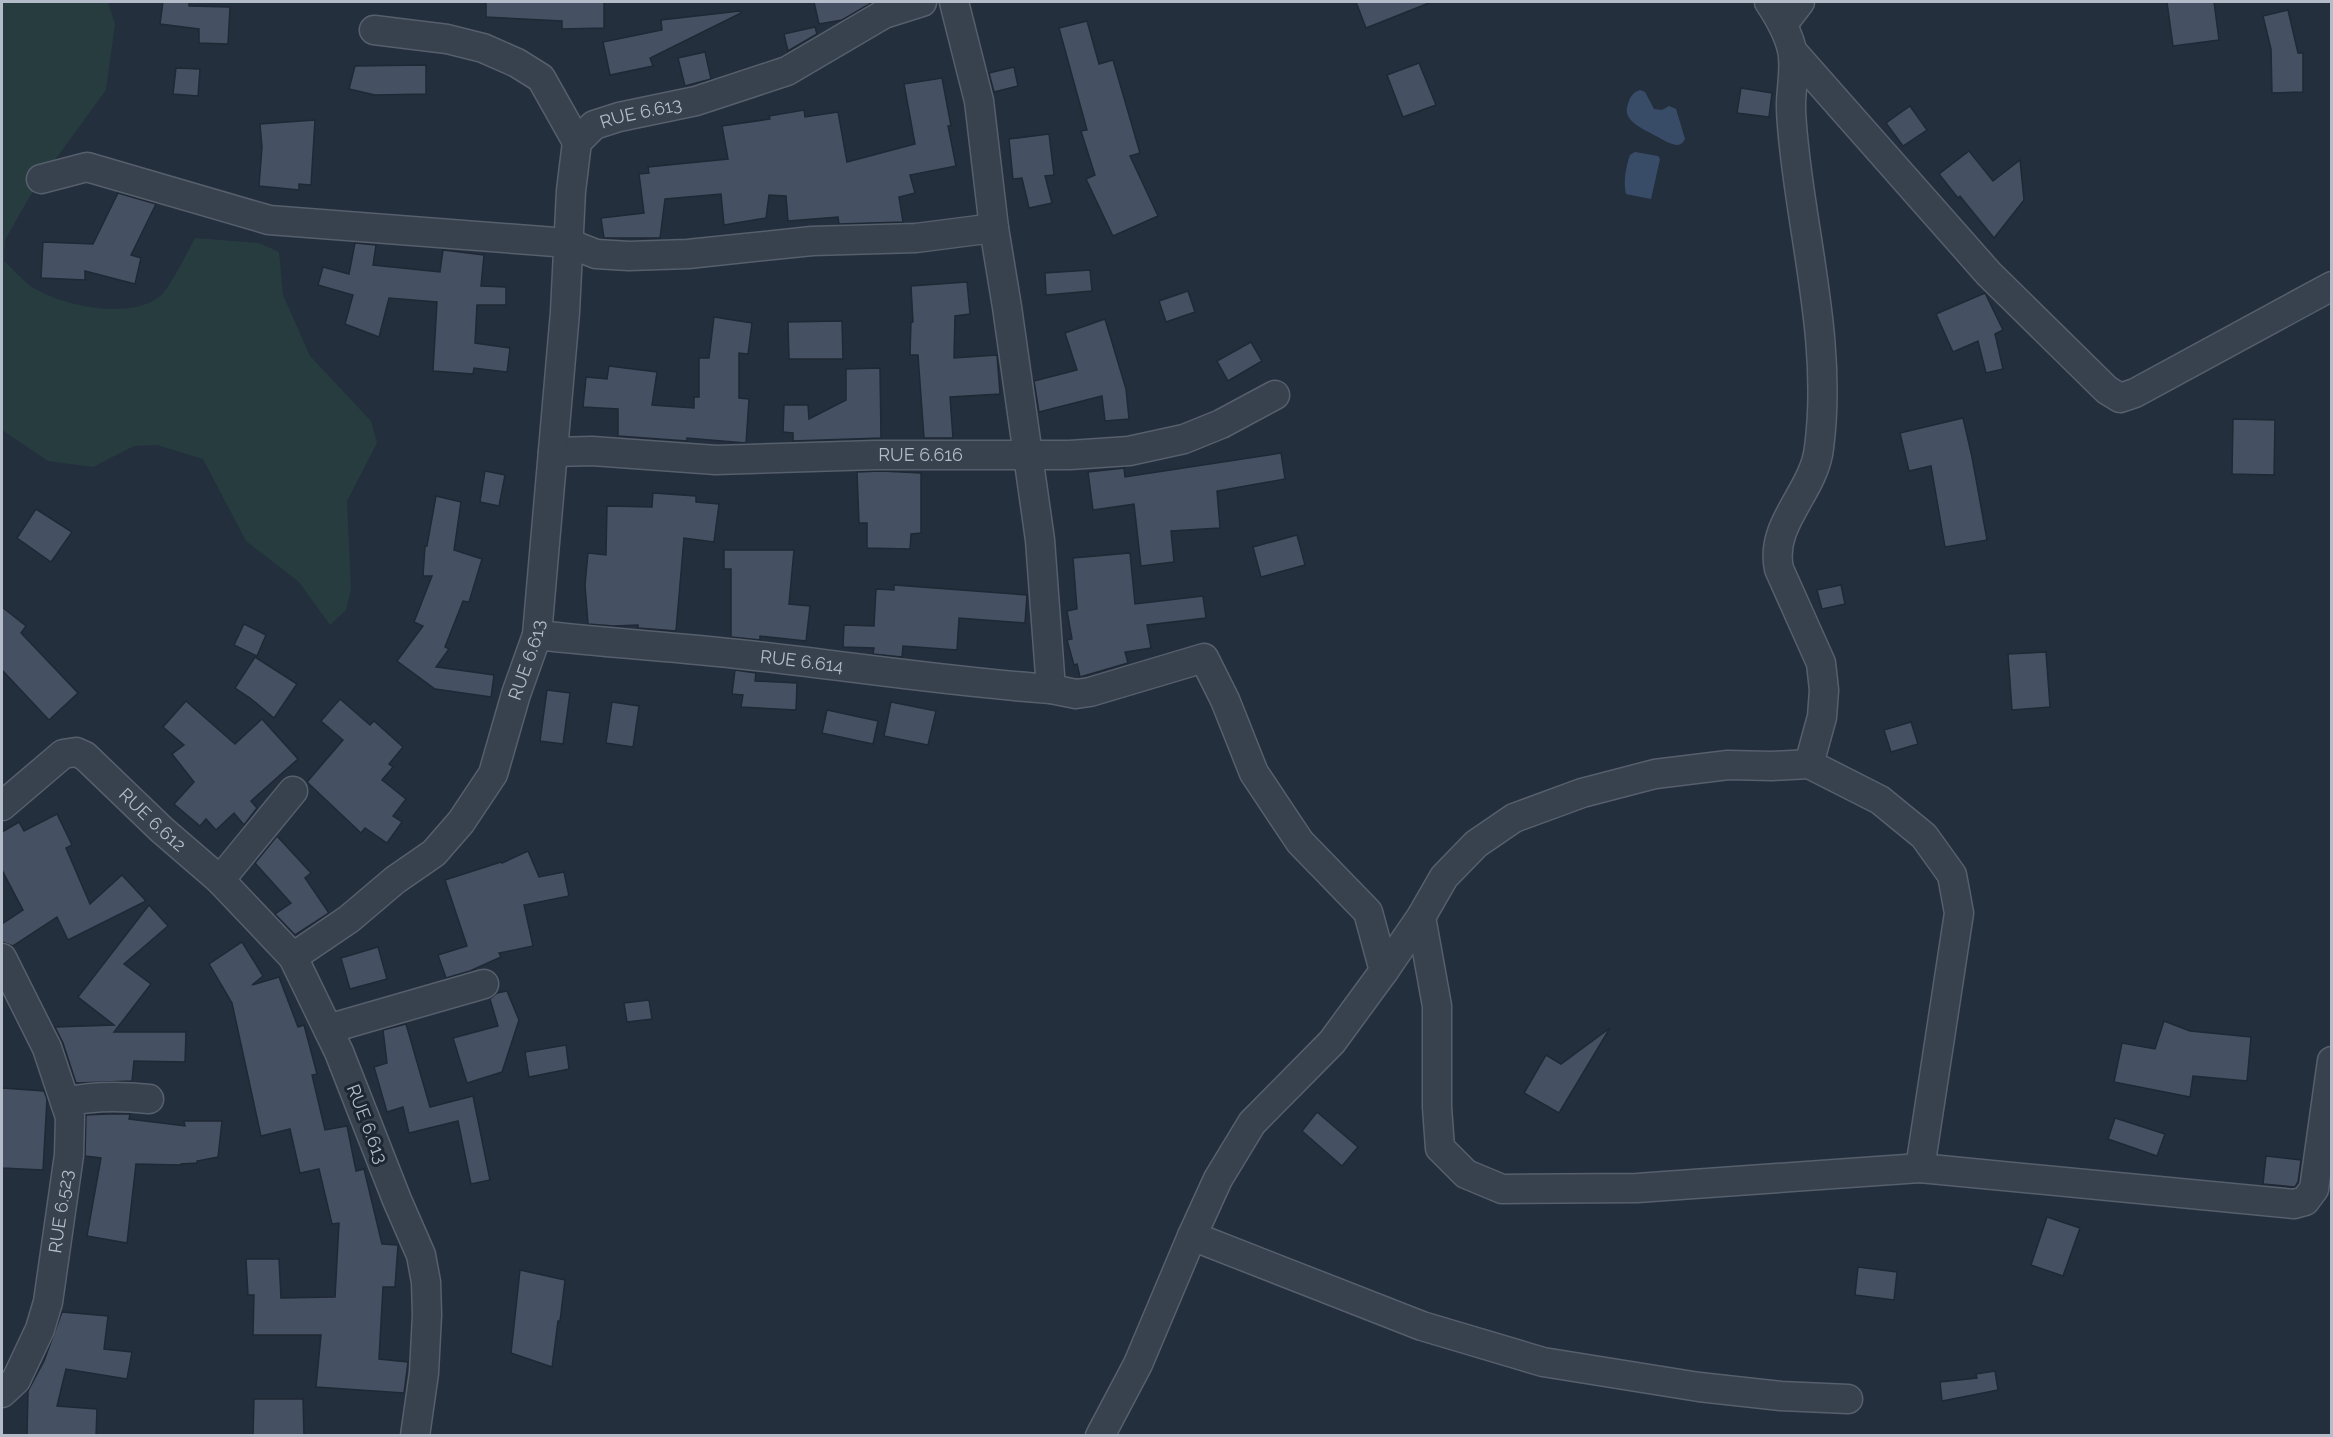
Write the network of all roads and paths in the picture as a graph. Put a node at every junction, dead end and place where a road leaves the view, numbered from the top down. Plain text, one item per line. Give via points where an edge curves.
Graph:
1 (922, 2) edge
2 (954, 2) edge
3 (1800, 2) edge
4 (1776, 13) edge
5 (374, 30) dead end
6 (1793, 52) junction
7 (577, 142) junction
8 (41, 179) dead end
9 (994, 228) junction
10 (568, 243) junction
11 (2331, 286) edge
12 (1275, 395) dead end
13 (553, 452) junction
14 (1027, 455) junction
15 (537, 635) junction
16 (1050, 683) junction
17 (1809, 764) junction
18 (293, 791) dead end
19 (2, 806) edge
20 (220, 880) junction
21 (1420, 917) junction
22 (293, 957) junction
23 (2, 958) edge
24 (1384, 971) junction
25 (484, 984) dead end
26 (328, 1029) junction
27 (2331, 1061) edge
28 (149, 1099) dead end
29 (65, 1102) junction
30 (1920, 1168) junction
31 (1192, 1236) junction
32 (2, 1393) edge
33 (1848, 1399) dead end
34 (415, 1436) edge
35 (1100, 1436) edge

1 - 7 street, RUE 6.613 via 884,14 788,72 696,102 594,125
2 - 9 street via 979,101
3 - 4 street
4 - 6 street
5 - 7 street via 447,39 483,48 517,63 541,78
6 - 11 street via 1989,274 2107,390 2120,398
6 - 17 street via 1795,155 1813,271 1823,410 1819,451 1807,486 1781,531 1776,558 1821,663 1822,717
7 - 10 street, RUE 6.613
8 - 10 street via 87,167 269,220
9 - 10 street via 916,238 812,241 688,254 596,254
9 - 14 street
10 - 13 street, RUE 6.613
12 - 14 street, RUE 6.616 via 1184,439 1129,451
13 - 14 street, RUE 6.616 via 716,460
13 - 15 street, RUE 6.613
14 - 16 street via 1040,540
15 - 16 street, RUE 6.614 via 747,655 1008,687
15 - 22 street, RUE 6.613 via 493,774 461,822 434,853
16 - 24 street, RUE 6.614 via 1076,694 1090,692 1204,658 1254,773 1300,842 1368,912
17 - 21 street via 1728,765 1655,774 1582,793 1514,818 1476,844 1444,877
17 - 30 street via 1880,800 1924,836 1952,875 1959,913
18 - 20 street
19 - 20 street, RUE 6.612 via 63,753 76,752 86,756
20 - 22 street, RUE 6.612
21 - 24 street
21 - 30 street via 1437,1006 1440,1148 1466,1174 1502,1189 1603,1188
22 - 26 street, RUE 6.613
23 - 29 street, RUE 6.523 via 47,1048
24 - 31 street via 1332,1042 1252,1123 1218,1179
25 - 26 street
26 - 34 street, RUE 6.613 via 421,1256 427,1315
27 - 30 street via 2314,1189 2305,1201 2294,1204
28 - 29 street via 125,1096
29 - 32 street, RUE 6.523 via 70,1117 69,1155 48,1302 16,1380
31 - 33 street via 1422,1326 1543,1362 1700,1387
31 - 35 street via 1138,1364

